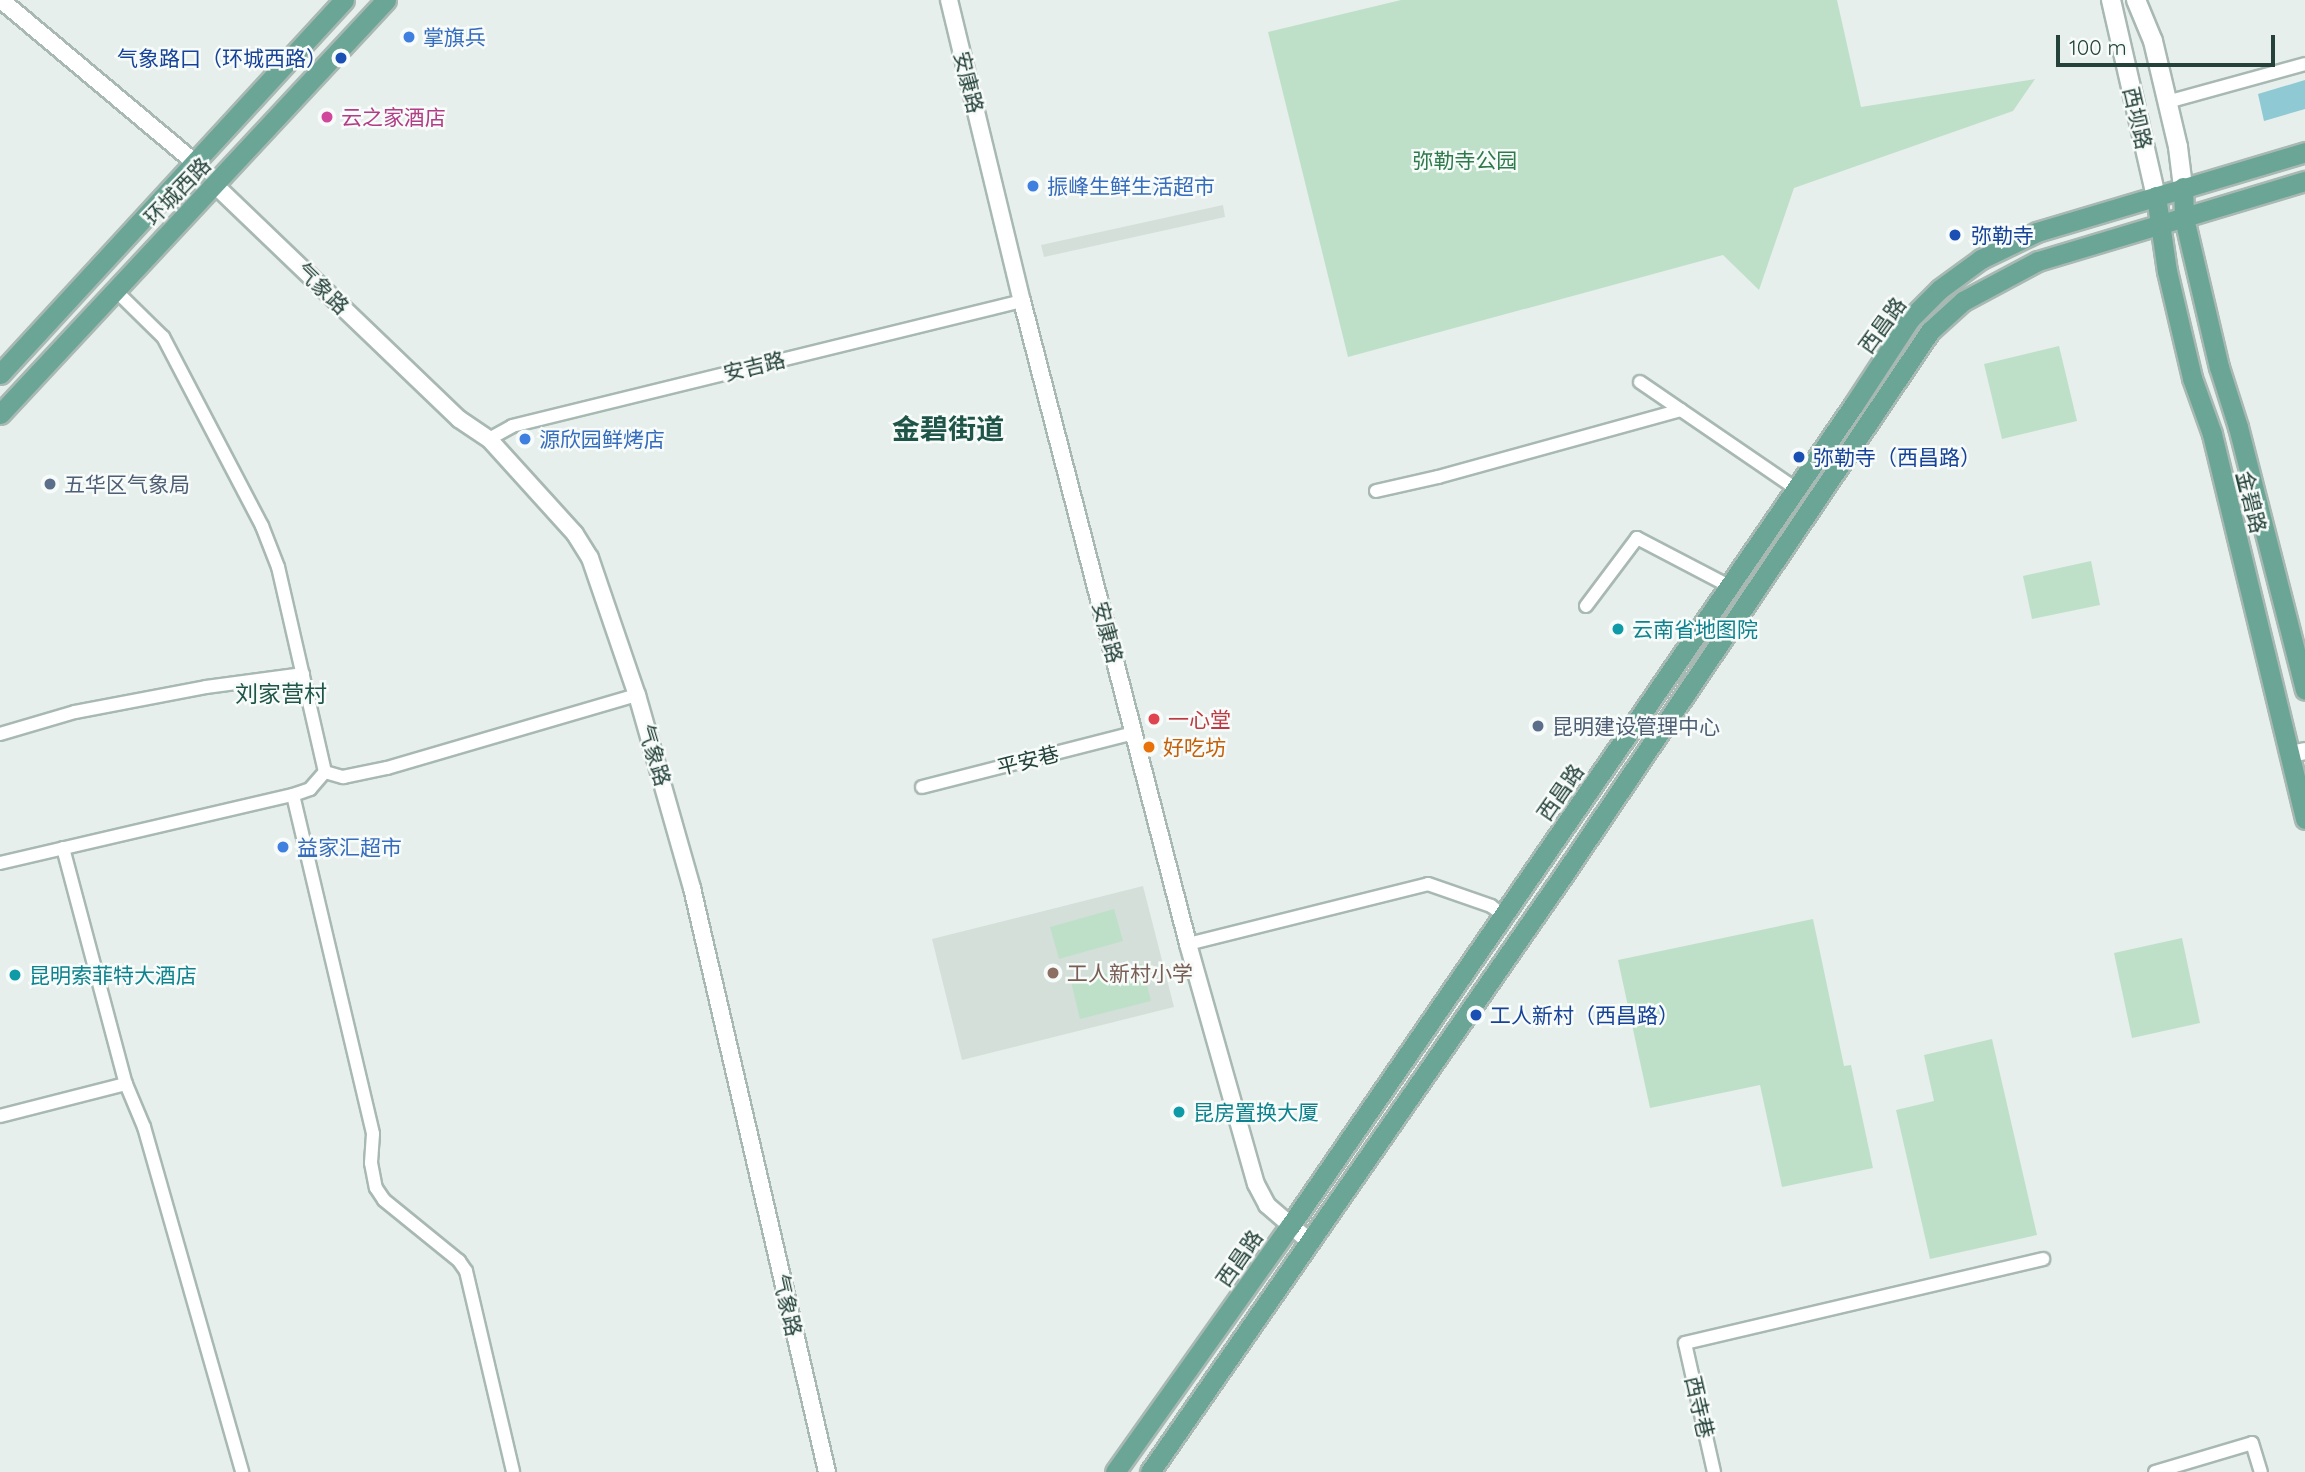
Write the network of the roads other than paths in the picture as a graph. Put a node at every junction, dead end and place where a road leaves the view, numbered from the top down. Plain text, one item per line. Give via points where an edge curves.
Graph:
1 (1, 0) edge
2 (344, 0) edge
3 (386, 0) edge
4 (949, 0) edge
5 (2110, 0) edge
6 (2136, 0) edge
7 (2305, 64) edge
8 (2167, 102) junction
9 (2305, 152) edge
10 (194, 162) junction
11 (2305, 181) edge
12 (215, 184) junction
13 (2183, 187) junction
14 (2155, 195) junction
15 (2184, 218) junction
16 (2161, 226) junction
17 (114, 289) junction
18 (1022, 301) junction
19 (0, 374) edge
20 (1640, 382) dead end
21 (1681, 410) junction
22 (0, 414) edge
23 (489, 439) junction
24 (1796, 488) junction
25 (1376, 491) dead end
26 (1729, 586) junction
27 (1586, 606) dead end
28 (303, 674) junction
29 (2305, 690) edge
30 (637, 695) junction
31 (1134, 733) junction
32 (0, 734) edge
33 (2298, 753) edge
34 (325, 772) junction
35 (922, 787) dead end
36 (293, 795) junction
37 (2305, 819) edge
38 (64, 848) junction
39 (0, 863) edge
40 (1503, 915) junction
41 (1188, 944) junction
42 (126, 1084) junction
43 (0, 1115) edge
44 (1290, 1226) junction
45 (1310, 1242) junction
46 (2043, 1259) dead end
47 (242, 1472) edge
48 (513, 1472) edge
49 (827, 1472) edge
50 (1115, 1472) edge
51 (1150, 1472) edge
52 (1714, 1472) edge
53 (2155, 1472) edge
54 (2261, 1472) edge

1 - 10 street
2 - 10 main road, 环城西路
3 - 12 main road, 环城西路
4 - 18 street, 安康路
5 - 14 main road, 西坝路
6 - 8 main road, 西坝路 via 2153,41
7 - 8 street
8 - 13 main road, 西坝路
9 - 13 main road, 西昌路
10 - 19 main road, 环城西路
11 - 15 main road, 西昌路
12 - 17 main road, 环城西路
12 - 23 street, 气象路 via 458,419
13 - 14 main road, 西昌路
13 - 15 main road, 金碧路
14 - 16 main road, 金碧路
14 - 24 main road, 西昌路 via 2037,232 1981,259 1940,289 1910,319
15 - 16 main road, 西昌路
15 - 29 main road, 金碧路
16 - 33 main road, 金碧路 via 2189,364 2212,433
16 - 45 main road, 西昌路 via 2038,261 1962,301 1930,331
17 - 22 main road, 环城西路
17 - 28 street via 163,337 262,526 278,567
18 - 23 street, 安吉路 via 512,426
18 - 31 street, 安康路
20 - 21 street
21 - 24 street
21 - 25 street
23 - 30 street, 气象路 via 575,534 590,558
24 - 26 main road, 西昌路
26 - 27 street via 1637,538
26 - 40 main road, 西昌路
28 - 32 street via 75,712
28 - 34 street
30 - 34 street via 387,768 343,777
30 - 49 street, 气象路 via 692,888
31 - 35 street, 平安巷
31 - 41 street, 安康路
33 - 37 main road, 金碧路
34 - 36 street via 310,789
36 - 38 street
36 - 48 street via 373,1134 376,1188 466,1270
38 - 39 street
38 - 42 street
40 - 41 street via 1491,906 1427,884
40 - 44 main road, 西昌路
41 - 44 street, 安康路 via 1256,1184 1267,1205
42 - 43 street
42 - 47 street via 144,1127
44 - 45 street, 安康路
44 - 50 main road, 西昌路
45 - 51 main road, 西昌路
46 - 52 street, 西寺巷 via 1685,1343
53 - 54 street via 2252,1443

